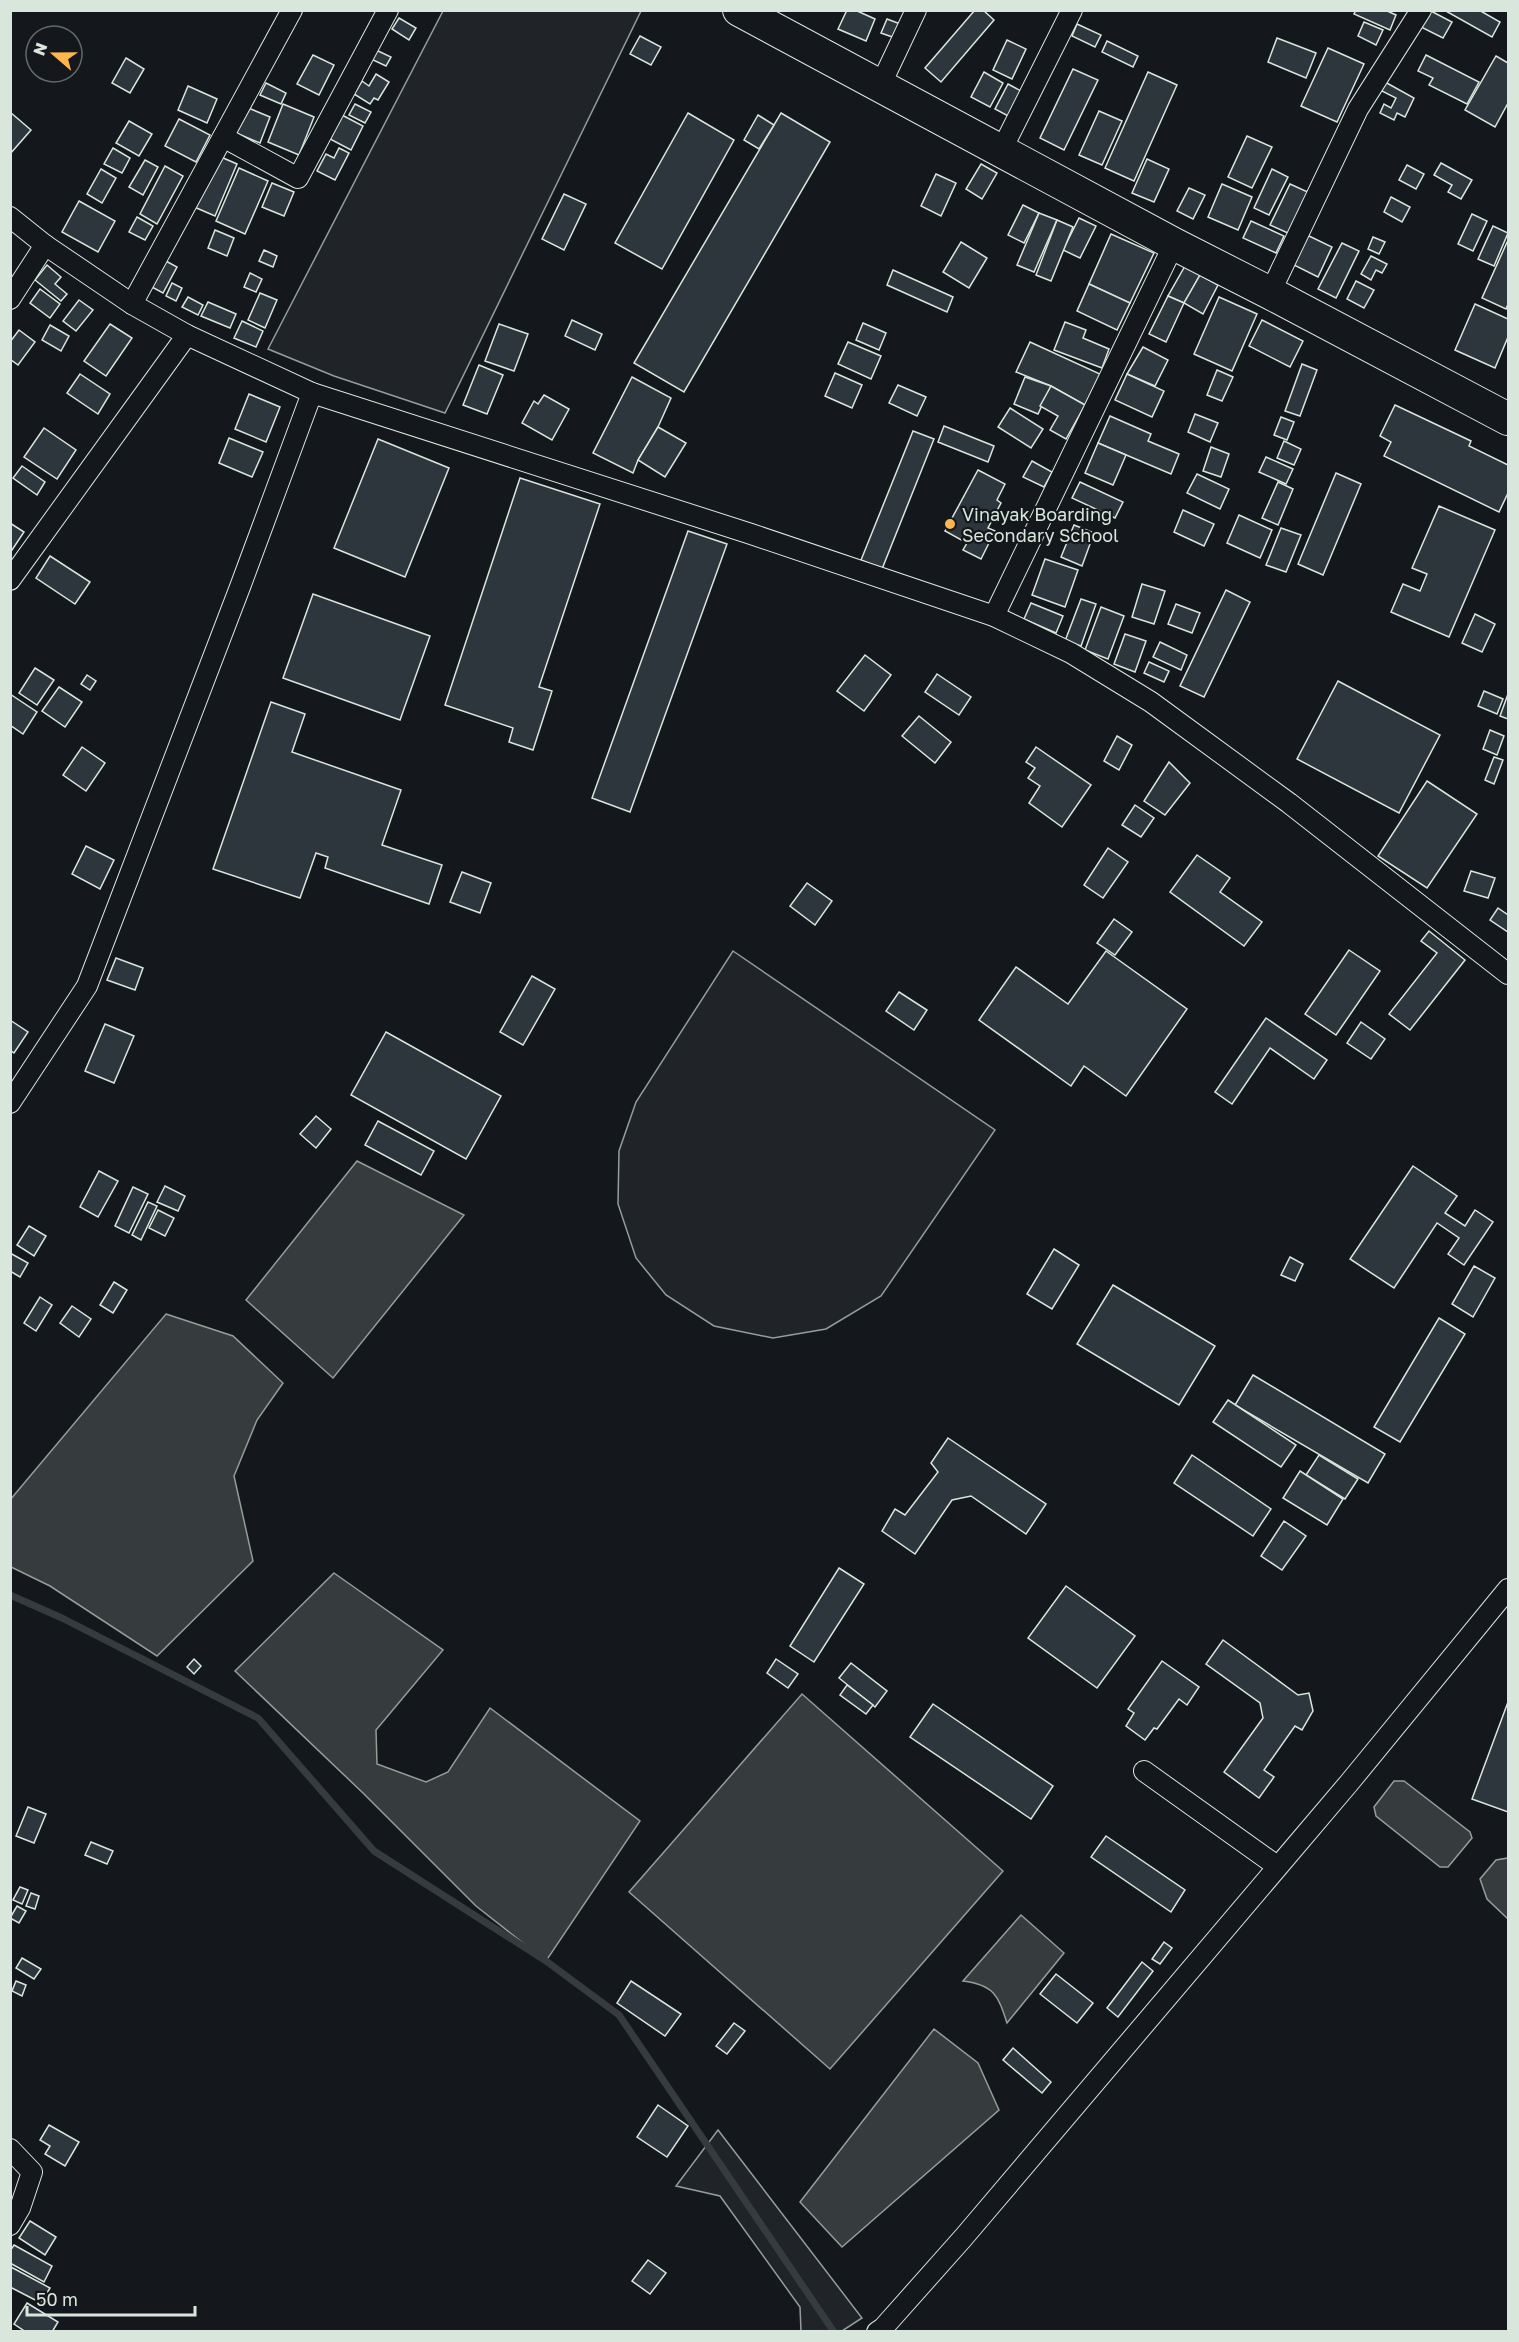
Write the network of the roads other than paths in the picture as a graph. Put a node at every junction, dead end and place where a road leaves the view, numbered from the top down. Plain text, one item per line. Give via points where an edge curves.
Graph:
1 (292, 10) edge
2 (388, 10) edge
3 (916, 10) edge
4 (1072, 10) edge
5 (1421, 10) edge
6 (743, 12) edge
7 (880, 86) junction
8 (223, 137) junction
9 (1001, 151) junction
10 (10, 217) edge
11 (1174, 244) junction
12 (45, 245) junction
13 (1270, 292) junction
14 (10, 299) edge
15 (132, 304) junction
16 (187, 336) junction
17 (312, 393) junction
18 (1509, 419) edge
19 (10, 580) edge
20 (994, 616) junction
21 (1509, 974) edge
22 (10, 1103) edge
23 (1509, 1589) edge
24 (1144, 1771) dead end
25 (1276, 1866) junction
26 (10, 2150) edge
27 (10, 2225) edge
28 (877, 2331) edge

1 - 8 street
2 - 8 street via 298,178
3 - 7 street
4 - 9 street
5 - 13 street via 1358,109
6 - 7 main road
7 - 9 main road
8 - 15 street
9 - 11 main road
10 - 12 street
11 - 13 main road
11 - 20 street
12 - 14 street
12 - 15 street
13 - 18 main road
15 - 16 street
16 - 17 street
16 - 19 street
17 - 20 street
17 - 22 street via 87,986
20 - 21 street via 1071,653 1150,702 1289,803
23 - 25 street
24 - 25 street
25 - 28 street via 963,2238
26 - 27 street via 32,2172 21,2208

